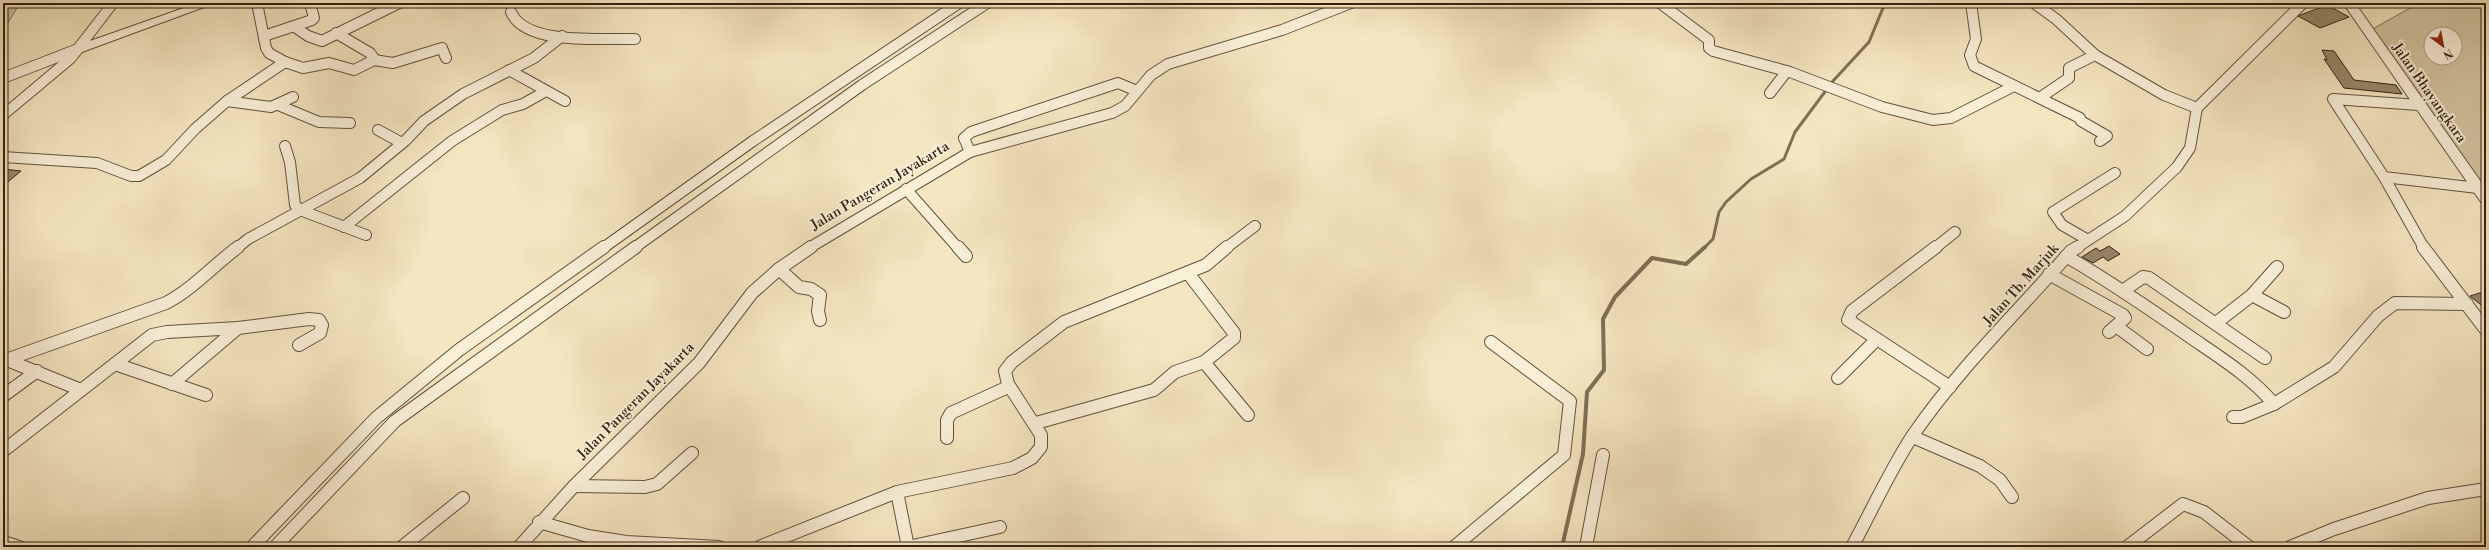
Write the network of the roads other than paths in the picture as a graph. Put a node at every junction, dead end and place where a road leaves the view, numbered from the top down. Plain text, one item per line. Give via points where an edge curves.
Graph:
1 (113, 3) edge
2 (209, 3) edge
3 (257, 3) edge
4 (310, 3) edge
5 (399, 3) edge
6 (959, 3) edge
7 (987, 3) edge
8 (1351, 3) edge
9 (1660, 3) edge
10 (1971, 3) edge
11 (2034, 3) edge
12 (2303, 3) edge
13 (2349, 3) edge
14 (511, 12) dead end
15 (296, 27) junction
16 (336, 33) junction
17 (264, 36) junction
18 (562, 36) junction
19 (635, 39) dead end
20 (78, 50) junction
21 (2095, 56) junction
22 (446, 58) dead end
23 (375, 60) junction
24 (285, 62) junction
25 (509, 70) junction
26 (1787, 71) junction
27 (3, 78) edge
28 (839, 83) junction
29 (2014, 86) junction
30 (859, 87) junction
31 (546, 90) junction
32 (1137, 91) junction
33 (1770, 92) dead end
34 (293, 97) dead end
35 (2041, 97) junction
36 (227, 101) junction
37 (565, 101) dead end
38 (278, 105) junction
39 (2419, 105) junction
40 (2197, 108) junction
41 (3, 115) edge
42 (350, 123) dead end
43 (378, 130) dead end
44 (2100, 141) dead end
45 (402, 143) junction
46 (285, 146) dead end
47 (970, 152) junction
48 (3, 157) edge
49 (2115, 173) dead end
50 (2384, 177) junction
51 (2478, 188) junction
52 (906, 189) junction
53 (2486, 199) edge
54 (300, 210) junction
55 (1255, 226) dead end
56 (344, 227) junction
57 (1955, 232) dead end
58 (366, 235) dead end
59 (2088, 240) junction
60 (966, 256) dead end
61 (2066, 256) junction
62 (2277, 268) dead end
63 (779, 269) junction
64 (1188, 273) junction
65 (2049, 274) junction
66 (2124, 290) junction
67 (2252, 295) junction
68 (2467, 304) junction
69 (2284, 312) dead end
70 (820, 320) dead end
71 (2216, 323) junction
72 (2484, 324) edge
73 (238, 328) junction
74 (1876, 340) junction
75 (1491, 342) dead end
76 (299, 345) dead end
77 (2147, 350) dead end
78 (2265, 358) dead end
79 (5, 361) edge
80 (1204, 362) junction
81 (115, 364) junction
82 (37, 371) junction
83 (1838, 378) dead end
84 (172, 384) junction
85 (1008, 387) junction
86 (1950, 387) junction
87 (81, 390) junction
88 (3, 396) edge
89 (206, 396) dead end
90 (2274, 404) junction
91 (1248, 415) dead end
92 (2233, 417) dead end
93 (1036, 423) junction
94 (1912, 437) junction
95 (947, 438) dead end
96 (3, 451) edge
97 (692, 453) dead end
98 (1603, 455) dead end
99 (574, 486) junction
100 (2486, 489) edge
101 (897, 492) junction
102 (2012, 497) dead end
103 (463, 498) dead end
104 (539, 522) junction
105 (1000, 527) dead end
106 (3, 542) edge
107 (651, 545) edge
108 (19, 547) edge
109 (252, 547) edge
110 (275, 547) edge
111 (402, 547) edge
112 (519, 547) edge
113 (718, 547) edge
114 (759, 547) edge
115 (908, 547) edge
116 (1454, 547) edge
117 (1586, 547) edge
118 (1852, 547) edge
119 (2127, 547) edge
120 (2249, 547) edge
121 (2290, 547) edge

1 - 20 street
2 - 20 street
3 - 17 street
4 - 15 street via 314,18
5 - 16 street
6 - 28 street
7 - 30 street
8 - 32 street, Jalan Pangeran Jayakarta via 1282,30 1168,64 1151,75
9 - 26 street via 1708,39 1709,48 1713,51
10 - 29 street via 1976,39 1970,55 1971,62 1979,69
11 - 21 street via 2056,19
12 - 40 street
13 - 39 street, Jalan Bhayangkara
14 - 18 street via 517,24 523,27
15 - 16 street via 320,41
15 - 17 street
16 - 23 street via 370,53
17 - 24 street via 269,54
18 - 19 street
18 - 25 street via 534,58
20 - 27 street
20 - 41 street
21 - 35 street via 2073,65 2069,78
21 - 40 street via 2165,96
22 - 23 street via 442,48 393,63
23 - 24 street via 354,70 329,63 306,69
24 - 36 street
25 - 31 street
25 - 45 street via 463,94 424,121
26 - 29 street via 1882,107 1933,120 1945,120
26 - 33 street
28 - 30 street
28 - 109 street via 753,141 460,350 376,418
29 - 35 street
30 - 110 street via 632,247 395,422
31 - 37 street
31 - 56 street via 523,104 502,110 452,141
32 - 47 street, Jalan Pangeran Jayakarta via 1125,106 1112,113
32 - 47 street via 1118,83 971,132 964,138
34 - 38 street
35 - 44 street via 2106,134 2107,137
36 - 38 street via 271,107
36 - 48 street via 195,129 166,160 139,176 82,161
38 - 42 street via 319,122
39 - 50 street via 2333,99
39 - 51 street, Jalan Bhayangkara
40 - 59 street, Jalan Tb. Marjuk via 2187,156 2125,216
43 - 45 street
45 - 54 street via 360,178
46 - 54 street via 290,162 295,205
47 - 52 street, Jalan Pangeran Jayakarta
49 - 59 street via 2053,212 2062,225
50 - 51 street
50 - 68 street via 2422,245
51 - 53 street, Jalan Bhayangkara
52 - 60 street
52 - 63 street, Jalan Pangeran Jayakarta via 816,242
54 - 56 street
54 - 79 street via 235,248 176,298
55 - 64 street via 1239,236 1206,265
56 - 58 street
57 - 74 street via 1849,315 1848,320 1852,324
59 - 61 street, Jalan Tb. Marjuk
61 - 65 street, Jalan Tb. Marjuk
61 - 66 street
62 - 67 street
63 - 70 street via 799,286 815,290 820,295
63 - 99 street, Jalan Pangeran Jayakarta via 752,293 699,363
64 - 80 street via 1234,333 1234,338 1227,346
64 - 85 street via 1064,322 1012,362 1005,371
65 - 77 street via 2123,315 2125,318 2112,329
65 - 86 street, Jalan Tb. Marjuk
66 - 71 street via 2143,277 2150,278
66 - 90 street via 2224,361 2264,392
67 - 69 street
67 - 71 street
68 - 72 street
68 - 90 street via 2395,303 2366,327 2342,359 2327,372
71 - 78 street
73 - 76 street via 309,318 319,320 322,325 320,333
73 - 81 street via 159,334 146,339
73 - 84 street
74 - 83 street
74 - 86 street
75 - 116 street via 1570,401 1564,455
79 - 82 street
80 - 91 street
80 - 93 street via 1175,372 1154,390
81 - 84 street
81 - 87 street
82 - 87 street
82 - 88 street
84 - 89 street
85 - 93 street
85 - 95 street via 951,413 947,420
86 - 94 street, Jalan Tb. Marjuk
87 - 96 street
90 - 92 street via 2242,417
93 - 101 street via 1040,443 1034,456 1026,463 1013,468
94 - 102 street via 1980,466 2000,480
94 - 118 street, Jalan Tb. Marjuk
97 - 99 street via 669,476 651,486
98 - 117 street
99 - 104 street, Jalan Pangeran Jayakarta
100 - 121 street via 2428,498 2334,529
101 - 114 street
101 - 115 street
103 - 111 street
104 - 107 street via 588,536
104 - 112 street, Jalan Pangeran Jayakarta
105 - 115 street
106 - 108 street
107 - 113 street
119 - 120 street via 2183,504 2204,512

